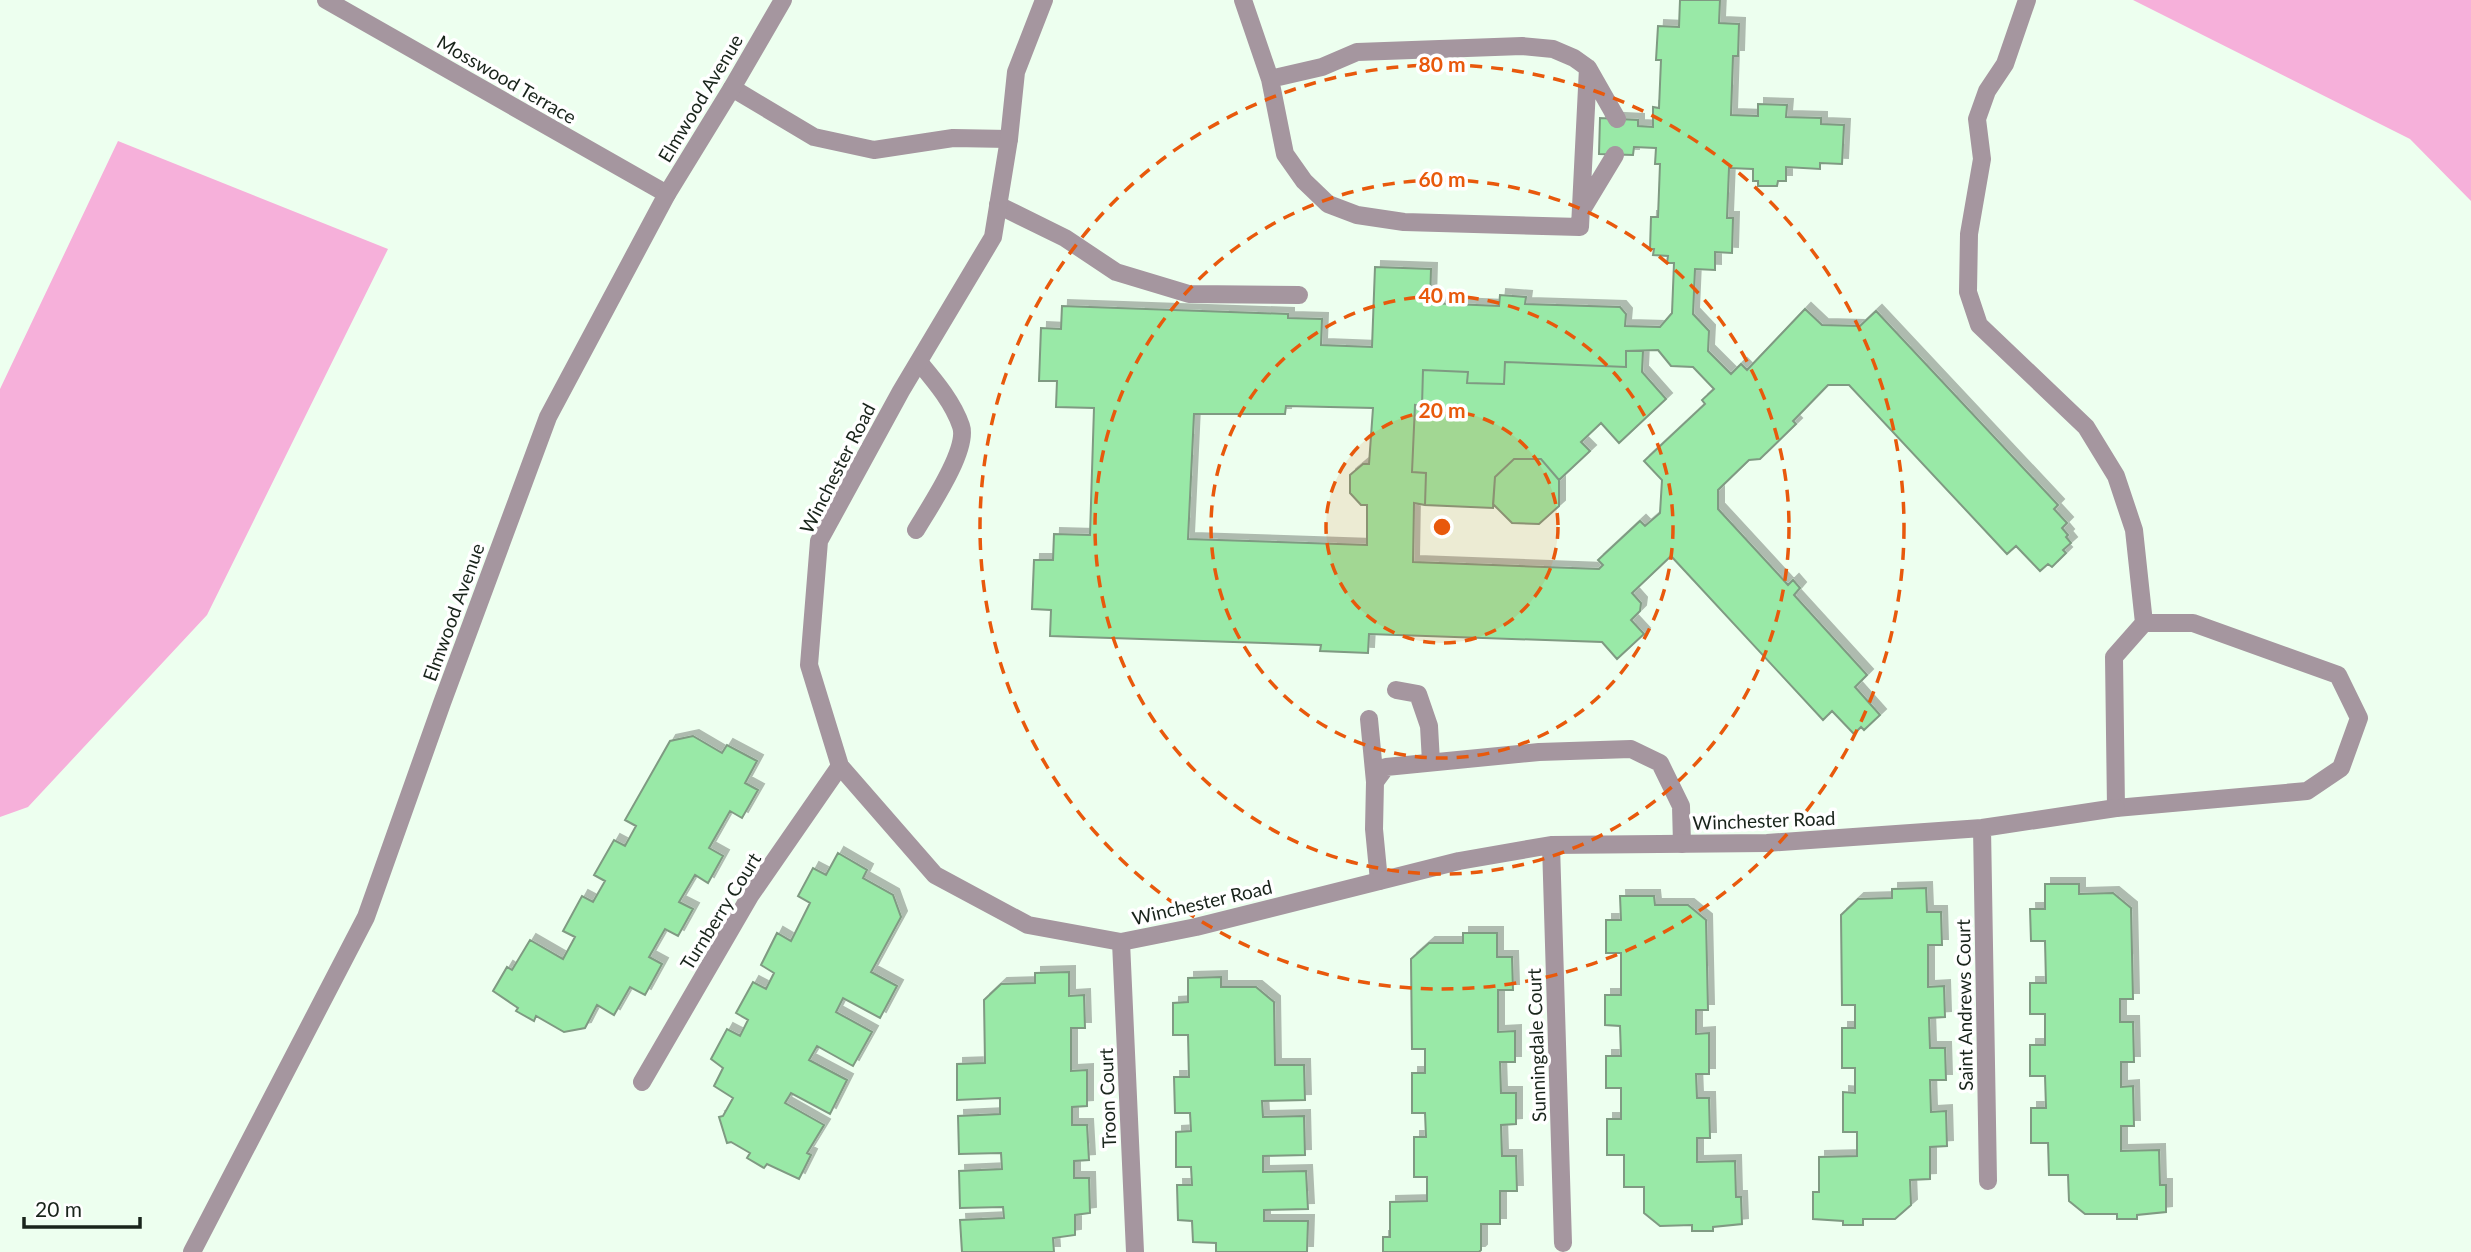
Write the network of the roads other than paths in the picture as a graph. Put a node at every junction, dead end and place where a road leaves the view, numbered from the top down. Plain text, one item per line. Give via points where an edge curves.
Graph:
1 (327, 0) edge
2 (783, 0) edge
3 (1044, 0) edge
4 (1243, 0) edge
5 (2027, 0) edge
6 (1588, 68) junction
7 (1270, 79) junction
8 (732, 88) junction
9 (1617, 118) dead end
10 (1010, 139) junction
11 (1615, 155) dead end
12 (667, 194) junction
13 (998, 205) junction
14 (1581, 211) junction
15 (1299, 295) dead end
16 (919, 362) junction
17 (916, 530) dead end
18 (2144, 624) junction
19 (1396, 690) dead end
20 (1369, 719) dead end
21 (1431, 762) junction
22 (840, 766) junction
23 (1375, 782) junction
24 (2116, 808) junction
25 (1982, 828) junction
26 (1682, 844) junction
27 (1551, 845) junction
28 (1380, 881) junction
29 (1121, 942) junction
30 (642, 1082) dead end
31 (1988, 1181) dead end
32 (1563, 1243) dead end
33 (192, 1252) edge
34 (1135, 1252) edge

1 - 12 street, Mosswood Terrace
2 - 8 street, Elmwood Avenue
3 - 10 street, Winchester Road via 1016,72
4 - 7 street
5 - 18 street via 2005,64 1987,91 1977,119 1982,159 1969,234 1968,292 1979,325 2086,428 2116,476 2134,530
6 - 7 street via 1553,49 1412,50 1357,52 1322,67
6 - 9 street
6 - 14 street
7 - 14 street via 1285,154 1328,204 1357,215 1404,222 1580,227
8 - 10 street via 814,137 874,150 953,138
8 - 12 street, Elmwood Avenue
10 - 13 street, Winchester Road
11 - 14 street
12 - 33 street, Elmwood Avenue via 548,417 366,917
13 - 15 street via 1065,238 1116,272 1189,294
13 - 16 street, Winchester Road via 993,237
16 - 17 street via 962,428 958,458
16 - 22 street, Winchester Road via 819,541 809,665
18 - 24 street via 2114,657
18 - 24 street, Winchester Road via 2193,623 2338,675 2359,718 2341,768 2307,791
19 - 21 street via 1418,694 1429,726
20 - 23 street
21 - 23 street via 1386,767
21 - 26 street via 1539,752 1631,750 1660,764 1681,806
22 - 29 street, Winchester Road via 935,874 1028,925
22 - 30 street, Turnberry Court via 750,896
23 - 28 street
24 - 25 street, Winchester Road
25 - 26 street, Winchester Road
25 - 31 street, Saint Andrews Court
26 - 27 street, Winchester Road
27 - 28 street, Winchester Road
27 - 32 street, Sunningdale Court
28 - 29 street, Winchester Road
29 - 34 street, Troon Court

